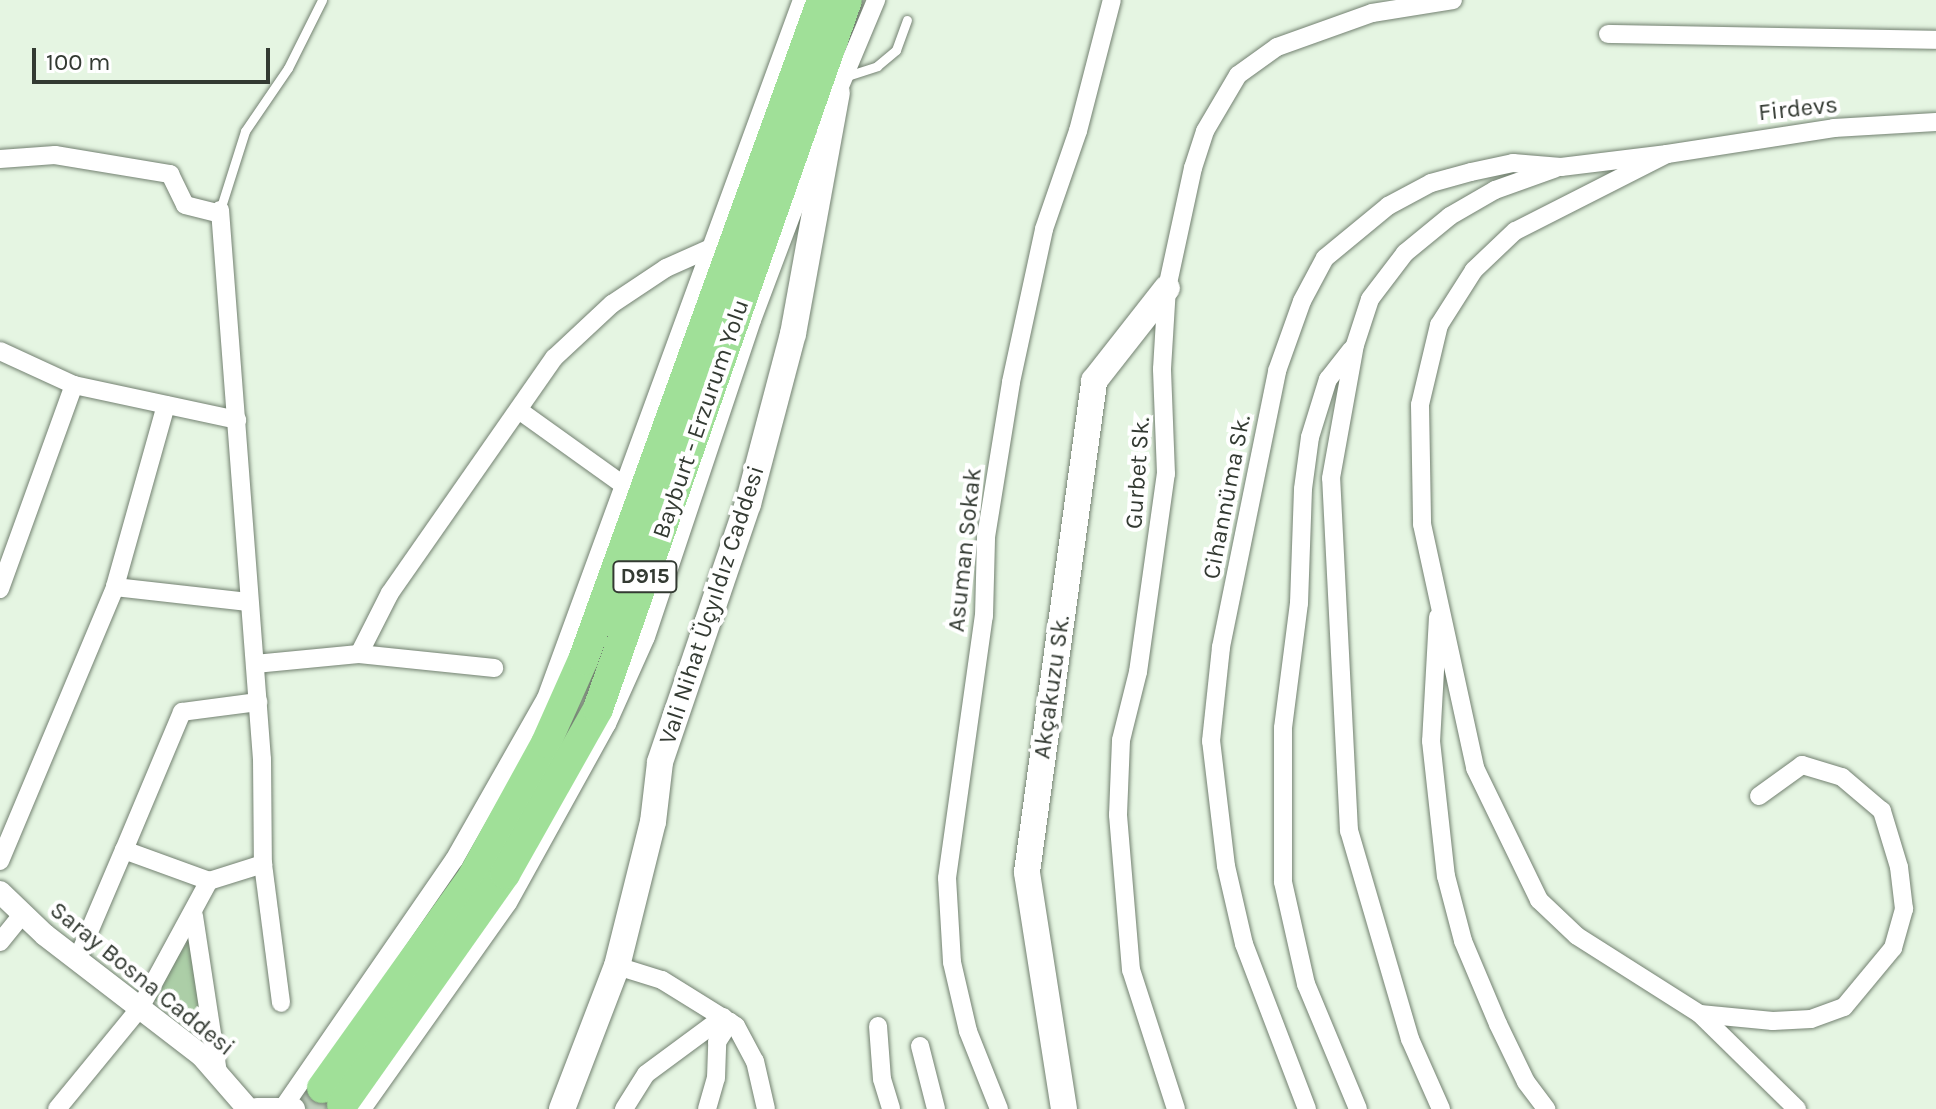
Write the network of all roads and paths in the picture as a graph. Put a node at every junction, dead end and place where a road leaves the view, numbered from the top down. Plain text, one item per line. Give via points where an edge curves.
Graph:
1 (322, 0) edge
2 (802, 0) edge
3 (822, 0) edge
4 (847, 0) edge
5 (876, 0) edge
6 (1112, 0) edge
7 (1453, 0) edge
8 (907, 20) dead end
9 (1608, 34) dead end
10 (1936, 40) edge
11 (841, 85) junction
12 (1936, 122) edge
13 (1667, 154) junction
14 (0, 159) edge
15 (1561, 167) junction
16 (220, 212) junction
17 (713, 247) junction
18 (1167, 288) junction
19 (1355, 345) junction
20 (0, 351) edge
21 (74, 385) junction
22 (166, 405) junction
23 (520, 411) junction
24 (237, 420) junction
25 (622, 484) junction
26 (115, 587) junction
27 (0, 589) edge
28 (248, 602) junction
29 (1440, 603) junction
30 (359, 654) junction
31 (255, 664) junction
32 (494, 668) dead end
33 (258, 702) junction
34 (1759, 796) dead end
35 (124, 850) junction
36 (0, 861) edge
37 (263, 864) junction
38 (209, 881) junction
39 (0, 892) edge
40 (23, 914) junction
41 (194, 916) junction
42 (0, 942) edge
43 (77, 960) junction
44 (617, 966) junction
45 (281, 1003) dead end
46 (140, 1008) junction
47 (1700, 1014) junction
48 (727, 1019) junction
49 (878, 1026) dead end
50 (920, 1046) dead end
51 (218, 1072) junction
52 (342, 1100) edge
53 (287, 1108) edge
54 (57, 1109) edge
55 (248, 1109) edge
56 (257, 1109) edge
57 (562, 1109) edge
58 (624, 1109) edge
59 (707, 1109) edge
60 (766, 1109) edge
61 (891, 1109) edge
62 (936, 1109) edge
63 (999, 1109) edge
64 (1064, 1109) edge
65 (1176, 1109) edge
66 (1307, 1109) edge
67 (1358, 1109) edge
68 (1441, 1109) edge
69 (1546, 1109) edge
70 (1797, 1109) edge

1 - 16 lane via 288,68 245,131
2 - 17 street
3 - 52 highway, Bayburt - Erzurum Yolu / D915 via 583,660 546,743
4 - 52 highway, Bayburt - Erzurum Yolu / D915 via 598,709 505,874
5 - 11 street
6 - 63 street, Asuman Sokak via 1078,131 1044,229 1011,382 986,537 984,616 947,878 952,962 968,1031
7 - 18 street, Gurbet Sk. via 1328,25 1277,47 1238,75 1205,131
8 - 11 lane via 896,50
9 - 10 street
11 - 44 main road, Vali Nihat Üçyıldız Caddesi via 793,334 748,504 660,762 653,822
11 - 52 street via 752,320 646,637 607,724 508,903
12 - 13 street, Firdevs via 1747,138
13 - 15 street, Cihannüma Sk.
13 - 29 street via 1515,231 1474,270 1439,325 1420,405 1422,524
14 - 16 street via 55,155 170,174 185,205
15 - 19 street via 1495,190 1450,216 1405,253 1370,299
15 - 66 street, Cihannüma Sk. via 1513,163 1471,172 1431,183 1388,206 1325,258 1302,301 1277,371 1221,647 1211,741 1216,804 1244,944
16 - 24 street
17 - 23 street via 666,268 612,304 554,358
17 - 25 street
18 - 64 main road, Akçakuzu Sk. via 1094,381 1027,872
18 - 65 street, Gurbet Sk. via 1162,369 1166,474 1138,672 1121,740 1118,815 1131,970
19 - 67 street via 1328,379 1308,450 1299,603 1283,728 1283,882 1287,919 1306,984
19 - 68 street via 1336,439 1330,525 1347,726 1349,831 1405,1025
20 - 21 street
21 - 22 street
21 - 27 street
22 - 24 street
22 - 26 street
23 - 25 street
23 - 30 street via 390,593
24 - 28 street
25 - 53 street via 559,665 523,742 454,860
26 - 28 street
26 - 36 street
28 - 31 street
29 - 47 street via 1475,768 1539,900 1577,936
29 - 69 street via 1431,741 1446,876 1463,941 1498,1024 1526,1082
30 - 31 street
30 - 32 street
31 - 33 street
33 - 35 street via 182,712
33 - 37 street
34 - 47 street via 1802,765 1842,777 1882,811 1899,867 1904,909 1893,948 1844,1007 1811,1019 1773,1021
35 - 38 street
35 - 43 street
37 - 38 street
37 - 45 street
38 - 41 street
39 - 40 street, Saray Bosna Caddesi
40 - 42 street
40 - 43 street, Saray Bosna Caddesi
41 - 46 street
41 - 51 street
43 - 46 street, Saray Bosna Caddesi
44 - 48 street via 662,980
44 - 57 main road, Vali Nihat Üçyıldız Caddesi
46 - 51 street, Saray Bosna Caddesi
46 - 54 street
47 - 70 street
48 - 58 street via 646,1074
48 - 59 street via 717,1042 716,1078
48 - 60 street via 755,1061
49 - 61 street via 882,1079
50 - 62 street
51 - 55 street, Saray Bosna Caddesi
53 - 56 street

